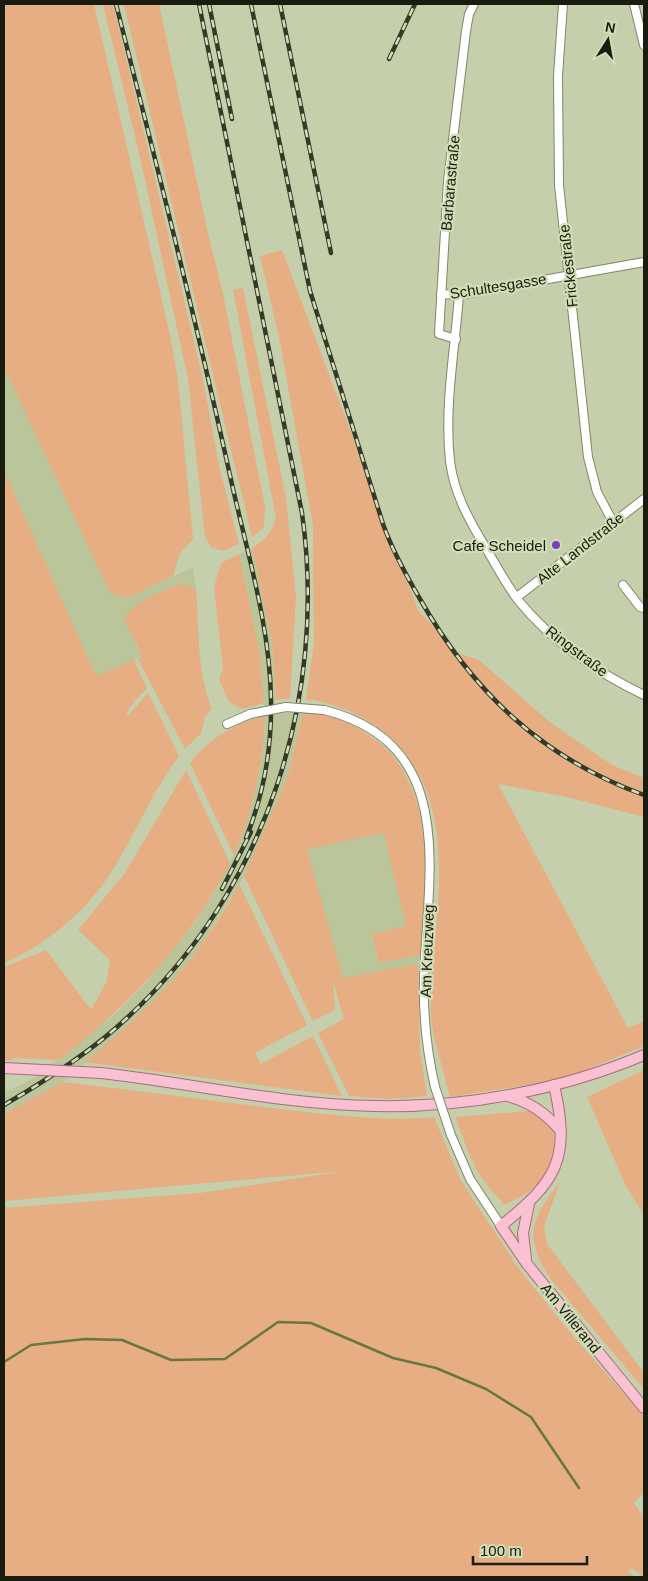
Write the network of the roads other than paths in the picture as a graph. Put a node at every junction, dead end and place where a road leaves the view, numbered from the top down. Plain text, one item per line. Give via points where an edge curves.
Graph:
1 (474, 4) edge
2 (563, 4) edge
3 (634, 4) edge
4 (644, 46) edge
5 (644, 262) edge
6 (569, 275) junction
7 (441, 294) junction
8 (459, 295) junction
9 (456, 339) junction
10 (644, 499) edge
11 (613, 522) junction
12 (623, 585) dead end
13 (517, 597) junction
14 (644, 608) edge
15 (644, 695) edge
16 (227, 724) dead end
17 (644, 1055) edge
18 (4, 1068) edge
19 (554, 1085) junction
20 (504, 1095) junction
21 (561, 1131) junction
22 (528, 1204) junction
23 (501, 1226) junction
24 (527, 1264) junction
25 (644, 1408) edge

1 - 7 street, Barbarastraße via 469,14 448,181
2 - 6 street, Frickestraße via 558,142
3 - 4 street
5 - 6 street, Schultesgasse
6 - 8 street, Schultesgasse
6 - 11 street, Frickestraße via 588,457 597,492
7 - 8 street, Schultesgasse
7 - 9 street, Barbarastraße via 439,334
8 - 9 street
9 - 13 street via 449,422 452,474 463,508
10 - 11 street, Alte Landstraße
11 - 13 street, Alte Landstraße
12 - 14 street
13 - 15 street, Ringstraße via 574,652
16 - 23 street, Am Kreuzweg, bridge via 250,714 286,707 324,710 358,722 372,731 399,754 418,788 426,813 431,854 424,980 428,1046 435,1087 470,1179
17 - 19 main road
18 - 20 main road, bridge via 101,1072 273,1097 373,1106 449,1103
19 - 20 main road
19 - 21 main road
20 - 21 main road via 538,1108
21 - 22 main road via 557,1161 548,1182
22 - 23 main road
22 - 24 main road via 523,1242
23 - 24 main road, Am Villerand
24 - 25 main road, Am Villerand

